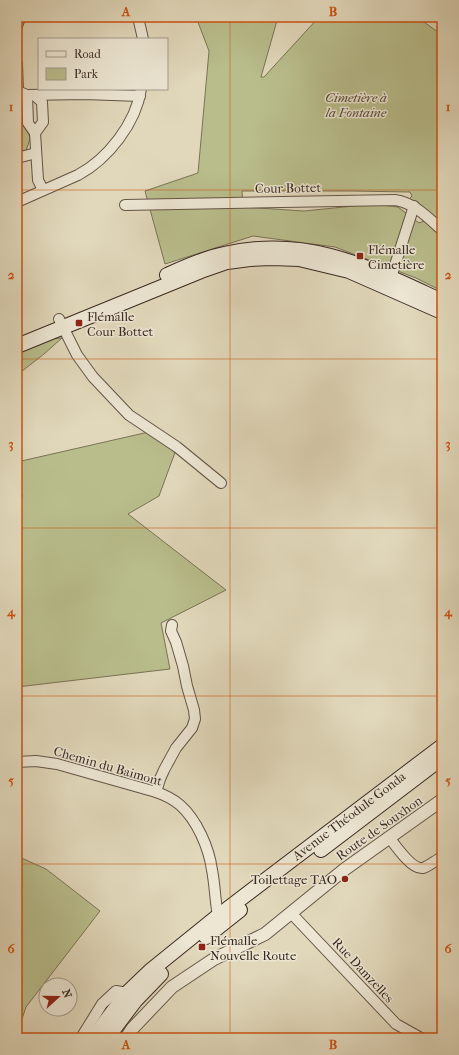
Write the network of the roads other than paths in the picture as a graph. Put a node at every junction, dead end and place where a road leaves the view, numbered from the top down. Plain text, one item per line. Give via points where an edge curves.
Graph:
1 (23, 17) edge
2 (138, 17) edge
3 (17, 26) edge
4 (143, 38) edge
5 (17, 64) edge
6 (24, 93) edge
7 (141, 93) edge
8 (36, 133) junction
9 (36, 153) junction
10 (17, 158) edge
11 (44, 190) junction
12 (17, 202) edge
13 (124, 205) dead end
14 (414, 206) junction
15 (442, 230) edge
16 (389, 283) junction
17 (442, 301) edge
18 (442, 312) edge
19 (61, 322) junction
20 (17, 335) edge
21 (17, 346) edge
22 (222, 483) dead end
23 (172, 625) dead end
24 (442, 746) edge
25 (442, 758) edge
26 (17, 762) edge
27 (156, 792) junction
28 (442, 800) edge
29 (389, 837) junction
30 (442, 857) edge
31 (291, 913) junction
32 (221, 920) junction
33 (131, 997) junction
34 (81, 1038) edge
35 (94, 1038) edge
36 (107, 1038) edge
37 (126, 1038) edge
38 (421, 1038) edge

1 - 3 street
2 - 4 street
5 - 6 street
6 - 7 street
6 - 8 street via 28,123
6 - 8 street via 42,102 43,122
7 - 11 street via 128,127 102,156 86,171
8 - 9 street
9 - 10 street
9 - 11 street via 38,180
11 - 12 street
13 - 14 street, Cour Bottet via 389,200
14 - 15 street, Cour Bottet
14 - 16 street
16 - 17 main road
16 - 18 main road
16 - 19 main road via 299,259 250,259 227,262
19 - 20 main road
19 - 21 main road
19 - 22 street via 77,355 93,377 129,415 177,447
23 - 27 street via 171,631 184,666 195,719 192,728 176,748 164,770
24 - 32 main road, Avenue Théodule Gonda
25 - 32 main road, Avenue Théodule Gonda
26 - 27 street, Chemin du Baimont via 58,764
27 - 32 street, Chemin du Baimont via 172,799 185,809 202,837 211,863
28 - 29 street, Route de Souxhon
29 - 30 street via 417,867 423,868
29 - 31 street, Route de Souxhon
31 - 37 street, Route de Souxhon via 265,934 214,959 172,987
31 - 38 street, Rue Damzelles via 396,1024
32 - 33 main road, Avenue Théodule Gonda via 150,970
33 - 34 street via 116,991 102,1004
33 - 35 main road, Avenue Théodule Gonda via 105,1022
33 - 36 main road, Avenue Théodule Gonda

